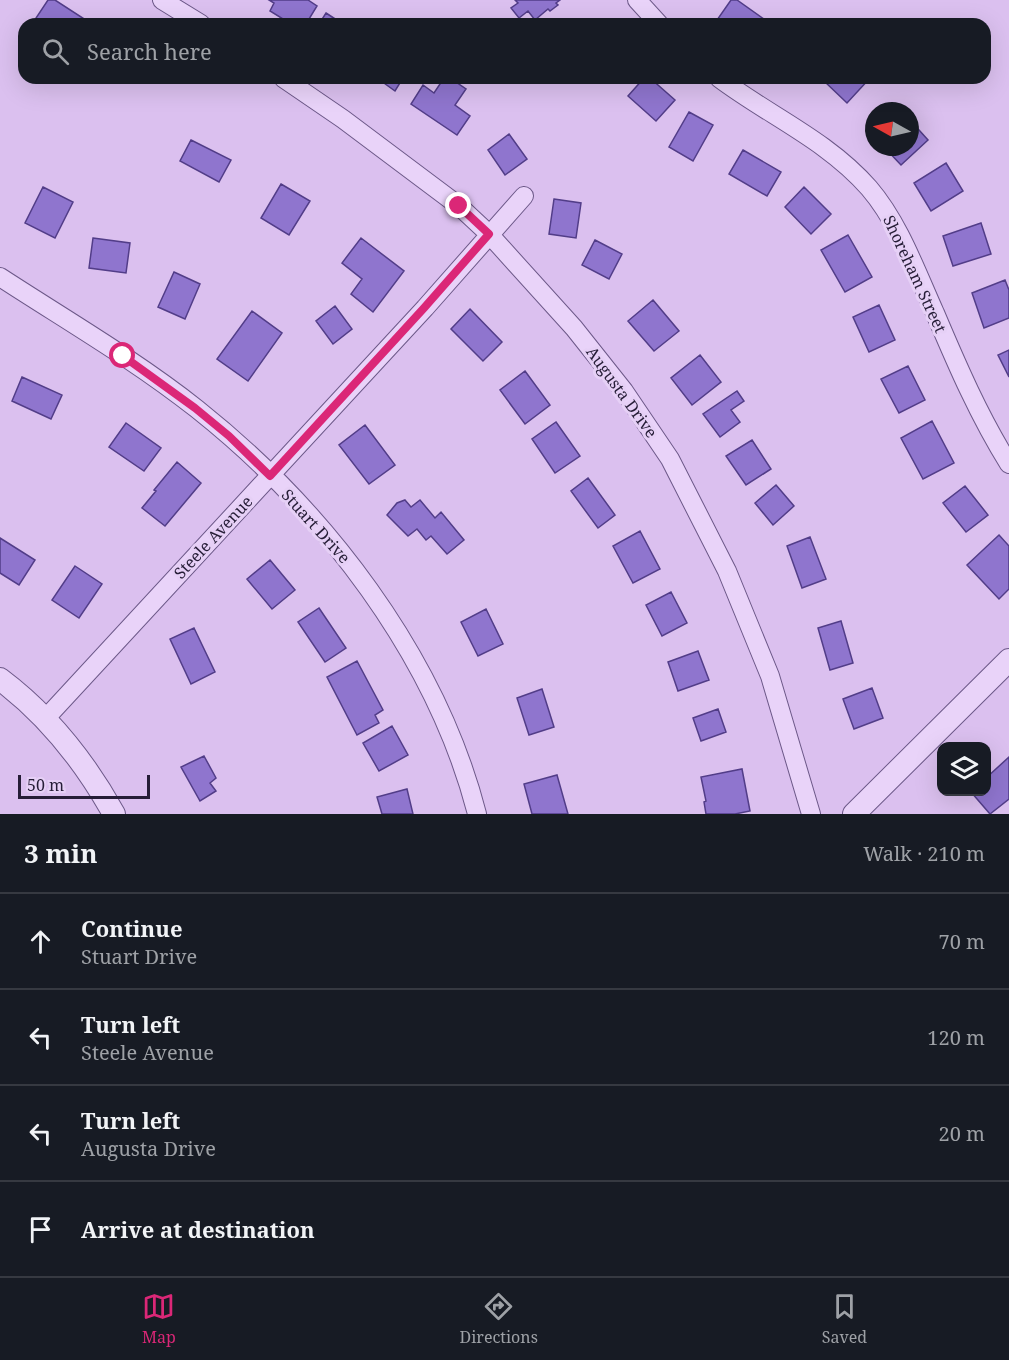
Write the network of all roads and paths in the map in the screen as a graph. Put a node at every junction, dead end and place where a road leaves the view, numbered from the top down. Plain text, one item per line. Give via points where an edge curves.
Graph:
1 (162, 0) edge
2 (637, 0) edge
3 (191, 18) edge
4 (653, 18) edge
5 (292, 84) edge
6 (727, 84) edge
7 (524, 196) dead end
8 (489, 234) junction
9 (0, 277) edge
10 (1009, 464) edge
11 (270, 476) junction
12 (1009, 660) edge
13 (0, 679) edge
14 (46, 718) junction
15 (114, 814) edge
16 (477, 814) edge
17 (811, 814) edge
18 (854, 814) edge

1 - 3 street
2 - 4 street
5 - 8 street, Augusta Drive via 459,206
6 - 10 street, Shoreham Street via 822,146 880,202 921,280 972,396
7 - 8 street, Steele Avenue
8 - 11 street, Steele Avenue
8 - 17 street, Augusta Drive via 574,328 624,391 670,459 727,571 770,675
9 - 11 street, Stuart Drive via 123,356 195,408
11 - 14 street, Steele Avenue
11 - 16 street, Stuart Drive via 327,534 392,623 454,742
12 - 18 street
13 - 14 street
14 - 15 street via 93,779

